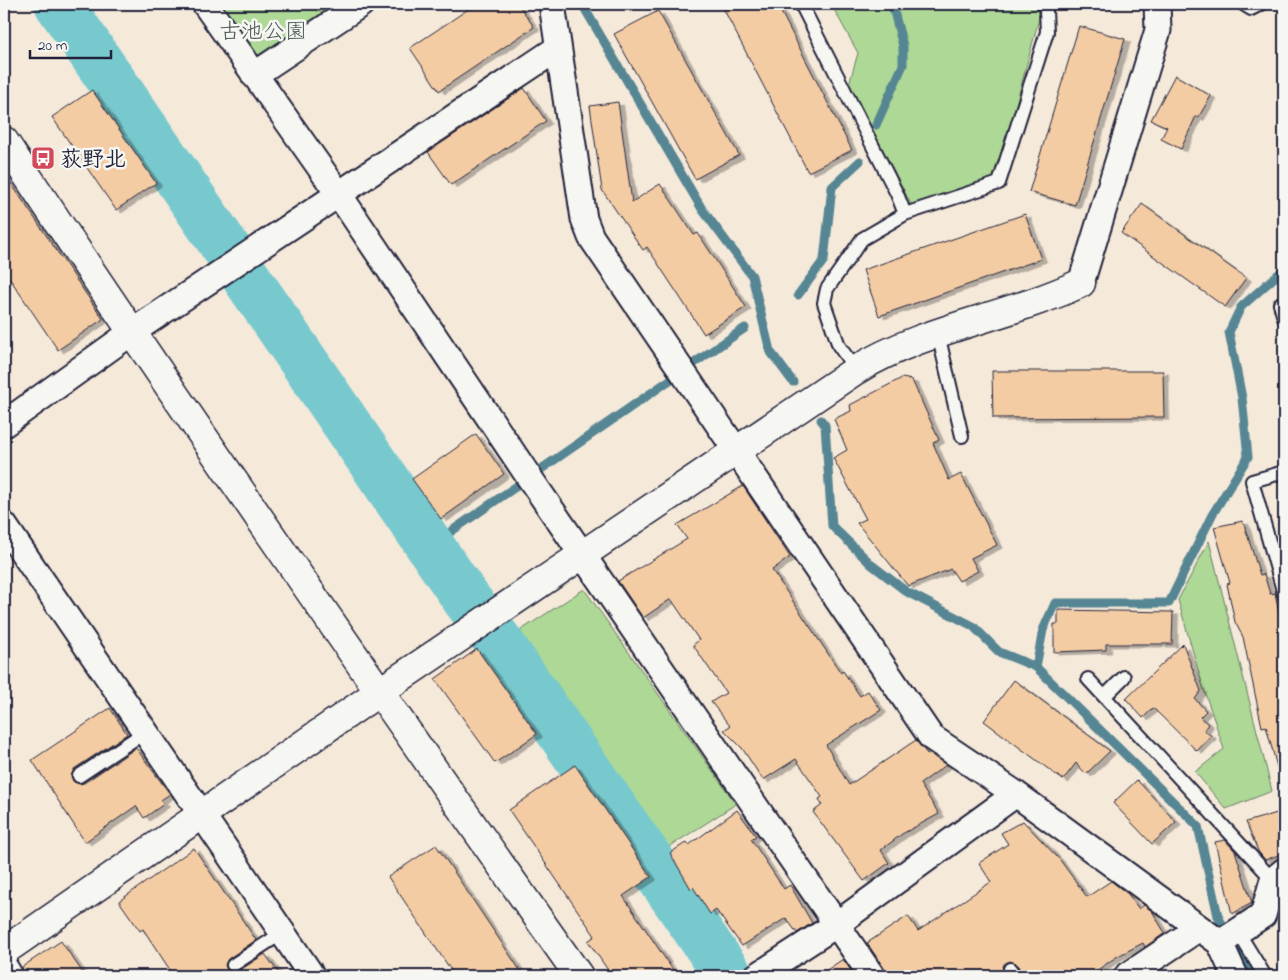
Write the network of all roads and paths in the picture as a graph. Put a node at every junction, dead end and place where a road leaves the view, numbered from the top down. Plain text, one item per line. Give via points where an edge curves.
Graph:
1 (205, 4) edge
2 (361, 4) edge
3 (552, 4) edge
4 (801, 4) edge
5 (1043, 4) edge
6 (1157, 4) edge
7 (1243, 4) edge
8 (1261, 4) edge
9 (558, 48) junction
10 (254, 75) junction
11 (4, 141) edge
12 (340, 196) junction
13 (905, 214) junction
14 (1081, 283) joint
15 (1284, 301) edge
16 (1284, 318) edge
17 (132, 332) junction
18 (938, 334) junction
19 (856, 370) junction
20 (4, 424) edge
21 (962, 436) dead end
22 (736, 451) junction
23 (1284, 472) edge
24 (4, 525) edge
25 (584, 555) junction
26 (1284, 594) edge
27 (1124, 677) dead end
28 (1088, 679) dead end
29 (379, 692) junction
30 (1104, 696) junction
31 (145, 732) junction
32 (79, 776) dead end
33 (1016, 794) junction
34 (202, 815) junction
35 (1278, 875) edge
36 (837, 924) junction
37 (1199, 928) junction
38 (282, 933) junction
39 (1229, 937) junction
40 (4, 951) edge
41 (233, 965) dead end
42 (4, 966) edge
43 (10, 976) edge
44 (312, 976) edge
45 (578, 976) edge
46 (757, 976) edge
47 (872, 976) edge
48 (1127, 976) edge
49 (1235, 976) edge
50 (1265, 976) edge

1 - 10 street
2 - 10 street
3 - 9 street
4 - 13 lane via 898,194
5 - 13 lane via 1047,32 999,183
6 - 14 street via 1158,30
7 - 8 lane via 1251,9
9 - 12 street
9 - 22 street via 584,219 590,237
10 - 12 street
11 - 17 street
12 - 17 street
12 - 25 street
13 - 19 lane via 862,239 827,289 824,303 840,346
14 - 18 street via 1045,300
15 - 16 lane via 1280,304
17 - 20 street
17 - 29 street
18 - 19 street via 883,353
18 - 21 lane
19 - 22 street
22 - 25 street
22 - 33 street via 931,737
23 - 26 lane via 1252,481
24 - 31 street
25 - 29 street
25 - 36 street
27 - 30 lane
28 - 30 lane
29 - 34 street
29 - 45 street
30 - 35 lane
31 - 32 lane
31 - 34 street
33 - 36 street
33 - 37 street
34 - 38 street
34 - 40 street
35 - 39 street via 1263,915
36 - 46 street
36 - 47 street
37 - 39 street
37 - 48 street
38 - 41 lane
38 - 44 street
39 - 49 street
39 - 50 lane
42 - 43 street

